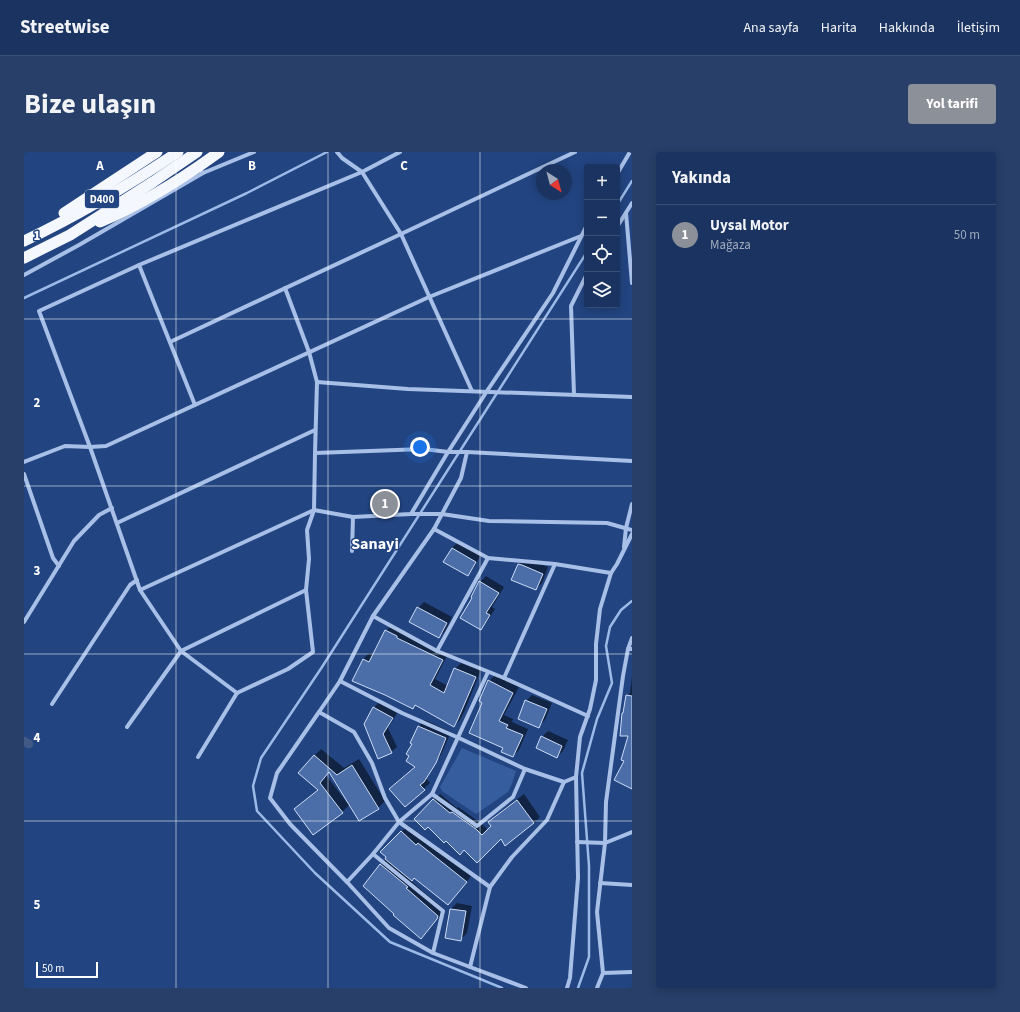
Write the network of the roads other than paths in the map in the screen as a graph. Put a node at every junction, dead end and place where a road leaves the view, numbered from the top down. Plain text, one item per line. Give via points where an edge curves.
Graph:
1 (157, 152) edge
2 (178, 152) edge
3 (197, 152) edge
4 (220, 152) edge
5 (254, 152) edge
6 (337, 152) edge
7 (400, 152) edge
8 (575, 152) edge
9 (630, 152) edge
10 (620, 169) edge
11 (200, 170) junction
12 (362, 172) junction
13 (632, 203) edge
14 (626, 212) junction
15 (620, 222) edge
16 (584, 230) edge
17 (400, 234) junction
18 (70, 235) junction
19 (35, 236) junction
20 (581, 236) junction
21 (24, 241) edge
22 (24, 258) edge
23 (139, 265) junction
24 (24, 275) edge
25 (584, 280) edge
26 (632, 283) edge
27 (285, 288) junction
28 (429, 297) junction
29 (170, 342) junction
30 (309, 352) junction
31 (317, 382) junction
32 (472, 391) junction
33 (488, 391) junction
34 (574, 395) junction
35 (632, 397) edge
36 (195, 405) junction
37 (316, 430) junction
38 (90, 447) junction
39 (449, 452) junction
40 (467, 452) junction
41 (315, 453) junction
42 (632, 461) edge
43 (24, 462) edge
44 (24, 474) edge
45 (632, 504) edge
46 (112, 508) junction
47 (314, 510) junction
48 (412, 514) junction
49 (441, 514) junction
50 (353, 516) junction
51 (117, 523) junction
52 (626, 528) junction
53 (434, 529) junction
54 (632, 530) edge
55 (632, 534) edge
56 (352, 551) dead end
57 (623, 552) junction
58 (488, 558) junction
59 (555, 564) junction
60 (59, 566) junction
61 (610, 573) junction
62 (137, 580) junction
63 (140, 590) junction
64 (306, 590) junction
65 (373, 616) junction
66 (24, 622) edge
67 (632, 638) edge
68 (630, 649) edge
69 (181, 650) junction
70 (437, 651) junction
71 (488, 672) junction
72 (504, 678) junction
73 (340, 681) junction
74 (237, 693) junction
75 (52, 704) dead end
76 (319, 712) junction
77 (588, 716) junction
78 (127, 727) dead end
79 (459, 738) junction
80 (198, 757) dead end
81 (525, 768) junction
82 (576, 777) junction
83 (564, 782) junction
84 (432, 794) junction
85 (399, 822) junction
86 (632, 832) edge
87 (578, 842) junction
88 (605, 843) junction
89 (373, 854) junction
90 (347, 882) junction
91 (600, 882) junction
92 (632, 885) edge
93 (490, 887) junction
94 (433, 953) junction
95 (470, 967) junction
96 (632, 972) edge
97 (603, 973) junction
98 (526, 988) edge
99 (567, 988) edge
100 (597, 988) edge

1 - 19 highway via 74,206
2 - 19 highway, D400 via 152,170
3 - 18 highway, D400
4 - 11 highway
5 - 11 street
6 - 12 street
7 - 12 street
8 - 17 street
9 - 10 street
11 - 18 highway via 115,216
11 - 24 street via 79,245
12 - 17 street
12 - 23 street
13 - 14 street
14 - 15 street
14 - 26 street
16 - 20 street
17 - 27 street
17 - 28 street
18 - 22 highway, D400
19 - 21 highway, D400
20 - 28 street
20 - 33 street via 553,293
23 - 29 street
23 - 38 street via 39,311
25 - 34 street via 572,306
27 - 29 street
27 - 30 street
28 - 30 street
28 - 32 street
29 - 36 street
30 - 31 street
30 - 36 street
31 - 32 street
31 - 37 street
32 - 33 street
33 - 34 street
33 - 39 street
34 - 35 street
36 - 38 street via 106,446
37 - 41 street
37 - 51 street
38 - 43 street via 65,446
38 - 46 street
39 - 40 street
39 - 41 street via 424,449
39 - 48 street
40 - 42 street
40 - 49 street via 461,478
41 - 47 street
44 - 60 street via 53,558
45 - 52 street
46 - 51 street
46 - 60 street via 99,515 74,541
47 - 50 street
47 - 63 street
47 - 64 street via 307,530 309,559
48 - 49 street
48 - 50 street
49 - 52 street via 489,521 607,523
49 - 53 street
50 - 56 street
51 - 62 street
52 - 54 street
52 - 57 street
53 - 58 street
53 - 65 street
55 - 57 street
57 - 61 street
58 - 59 street
58 - 70 street
59 - 61 street
59 - 72 street
60 - 66 street
61 - 77 street via 600,609 596,644 596,680
62 - 63 street
62 - 75 street via 130,585
63 - 69 street
64 - 69 street
64 - 74 street via 313,652 288,669
65 - 70 street
65 - 73 street
67 - 68 street
68 - 88 street via 623,676 606,802
69 - 74 street
69 - 78 street
70 - 71 street
71 - 72 street
71 - 79 street
72 - 77 street
73 - 76 street
73 - 79 street via 402,713
74 - 80 street
76 - 85 street via 354,732 372,763 385,798
76 - 90 street via 278,773 270,798 290,824
77 - 82 street via 580,737
79 - 81 street
79 - 84 street
81 - 83 street
81 - 84 street via 513,797 477,826
82 - 83 street
82 - 87 street
83 - 93 street via 547,820 512,857
84 - 85 street
85 - 89 street
85 - 93 street
86 - 88 street
87 - 88 street
87 - 99 street via 578,878
88 - 91 street
89 - 90 street
89 - 94 street via 444,911
90 - 94 street via 389,928
91 - 92 street
91 - 97 street via 597,912
93 - 95 street
94 - 95 street
95 - 98 street
96 - 97 street
97 - 100 street

